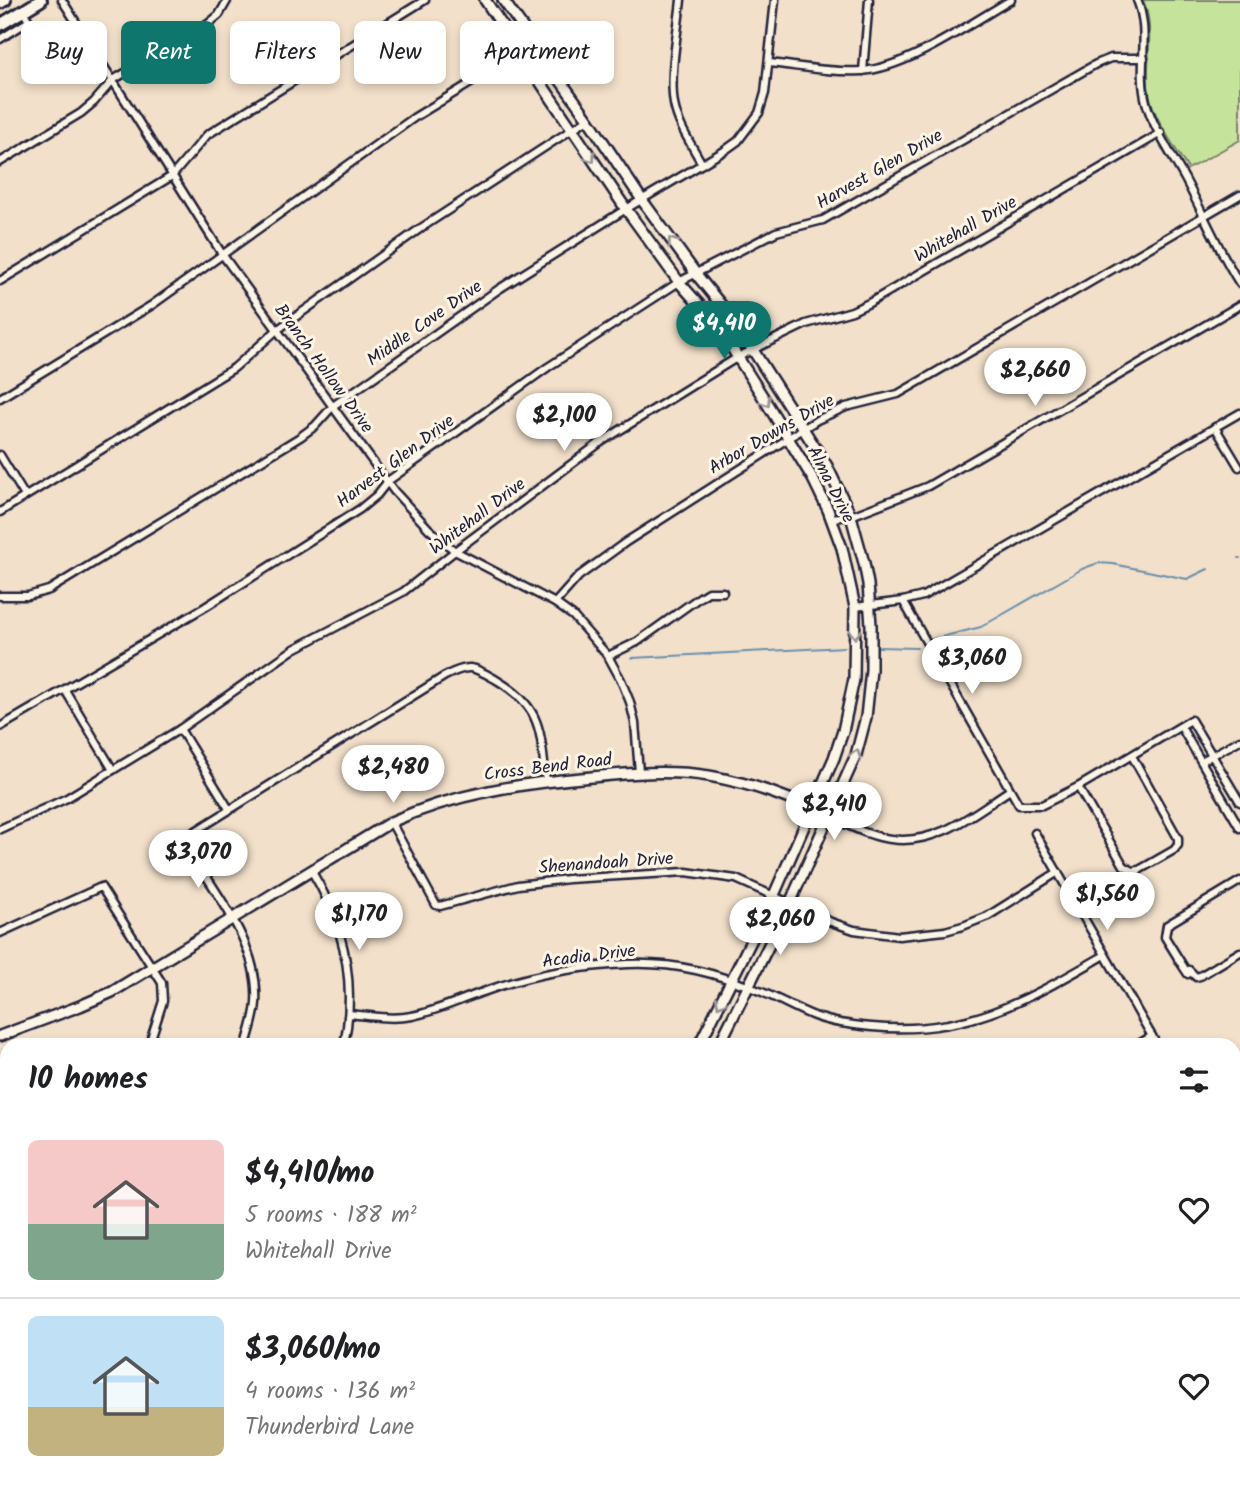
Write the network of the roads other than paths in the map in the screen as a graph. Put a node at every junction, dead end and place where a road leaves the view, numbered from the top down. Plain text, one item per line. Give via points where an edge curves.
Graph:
1 (5, 0) edge
2 (41, 0) edge
3 (62, 0) edge
4 (425, 0) edge
5 (485, 0) edge
6 (503, 0) edge
7 (681, 0) edge
8 (775, 0) edge
9 (870, 0) edge
10 (1011, 0) edge
11 (1137, 0) edge
12 (227, 1) edge
13 (0, 3) edge
14 (23, 11) junction
15 (499, 21) edge
16 (517, 21) edge
17 (0, 25) edge
18 (0, 39) edge
19 (1144, 58) junction
20 (769, 63) junction
21 (863, 71) junction
22 (113, 80) junction
23 (468, 84) edge
24 (540, 84) edge
25 (562, 84) edge
26 (588, 120) junction
27 (571, 130) junction
28 (1161, 133) junction
29 (0, 162) edge
30 (702, 164) junction
31 (172, 176) junction
32 (1240, 195) edge
33 (642, 200) junction
34 (626, 209) junction
35 (1204, 215) junction
36 (222, 254) junction
37 (696, 274) junction
38 (0, 281) edge
39 (679, 282) junction
40 (1240, 284) edge
41 (1240, 305) edge
42 (277, 330) junction
43 (752, 349) junction
44 (738, 357) junction
45 (0, 398) edge
46 (333, 406) junction
47 (1240, 413) edge
48 (1215, 427) junction
49 (804, 429) junction
50 (788, 438) junction
51 (0, 455) edge
52 (1239, 467) edge
53 (388, 481) junction
54 (25, 496) junction
55 (0, 512) edge
56 (851, 516) junction
57 (831, 518) junction
58 (455, 551) junction
59 (723, 592) dead end
60 (0, 596) edge
61 (903, 601) junction
62 (555, 603) junction
63 (870, 606) junction
64 (855, 607) junction
65 (608, 656) junction
66 (65, 690) junction
67 (0, 727) edge
68 (1181, 727) junction
69 (180, 729) junction
70 (1202, 738) junction
71 (1240, 740) edge
72 (1191, 745) junction
73 (1213, 755) junction
74 (1132, 756) junction
75 (1202, 761) junction
76 (113, 769) junction
77 (639, 772) junction
78 (546, 781) junction
79 (1230, 784) junction
80 (1078, 787) junction
81 (1010, 790) junction
82 (1219, 790) junction
83 (1240, 802) edge
84 (813, 808) junction
85 (229, 809) junction
86 (1240, 810) edge
87 (1232, 814) junction
88 (830, 817) junction
89 (391, 822) junction
90 (1240, 828) edge
91 (0, 829) edge
92 (1035, 833) dead end
93 (311, 870) junction
94 (1058, 872) junction
95 (1240, 881) edge
96 (774, 895) junction
97 (790, 903) junction
98 (231, 919) junction
99 (0, 933) edge
100 (1240, 952) edge
101 (1105, 955) junction
102 (152, 968) junction
103 (732, 980) junction
104 (749, 987) junction
105 (349, 1014) junction
106 (0, 1036) edge
107 (1152, 1036) joint
108 (151, 1038) edge
109 (248, 1038) edge
110 (345, 1038) edge
111 (703, 1038) edge
112 (723, 1038) edge
113 (1149, 1038) edge

1 - 13 main road
2 - 14 main road
3 - 22 street, Branch Hollow Drive
4 - 31 street via 218,128
5 - 15 main road, Alma Drive
6 - 16 main road, Alma Drive
7 - 30 street via 674,106
8 - 20 street, Middle Cove Drive
9 - 21 street
10 - 21 street via 900,62
11 - 19 street via 1144,19
12 - 22 street via 208,24
14 - 17 main road
14 - 18 street via 29,21
19 - 28 street via 1146,101
19 - 37 street, Harvest Glen Drive via 1111,58 1096,64 823,220 776,232
20 - 21 street
20 - 30 street, Middle Cove Drive via 759,113 748,130
22 - 29 street via 81,113
22 - 31 street, Branch Hollow Drive
23 - 36 street
24 - 27 main road, Alma Drive
25 - 26 main road, Alma Drive
26 - 27 street
26 - 33 main road, Alma Drive
27 -> 34 main road, Alma Drive
27 - 42 street
28 - 35 street
28 - 43 street, Whitehall Drive via 869,303 806,324
30 - 33 street, Middle Cove Drive
31 - 36 street, Branch Hollow Drive
31 - 38 street
32 - 35 street, Arbor Downs Drive
33 - 34 street, Middle Cove Drive
37 -> 33 main road, Alma Drive
34 - 39 main road, Alma Drive
34 - 46 street, Middle Cove Drive via 499,289
35 - 40 street
35 - 49 street, Arbor Downs Drive via 898,394 846,407
36 - 42 street, Branch Hollow Drive
36 - 45 street via 152,305
37 - 39 street, Harvest Glen Drive
37 - 43 main road, Alma Drive
39 - 44 main road, Alma Drive
39 - 53 street, Harvest Glen Drive via 548,367
41 - 56 street via 928,486
42 - 46 street, Branch Hollow Drive
42 - 54 street via 234,368
43 - 44 street, Whitehall Drive
43 - 49 main road, Alma Drive
44 -> 50 main road, Alma Drive
44 - 58 street, Whitehall Drive via 601,442
46 - 53 street, Branch Hollow Drive
46 - 60 street, Middle Cove Drive via 300,437 49,590
47 - 48 street
48 - 52 street
48 - 61 street via 923,596
49 - 50 street, Arbor Downs Drive
49 - 56 main road, Alma Drive
50 - 57 main road, Alma Drive
50 - 62 street, Arbor Downs Drive via 626,542 579,576
51 - 54 street
53 - 58 street, Branch Hollow Drive via 412,512
53 - 66 street, Harvest Glen Drive via 360,509
54 - 55 street
56 - 57 street
56 - 63 main road, Alma Drive
57 - 64 main road, Alma Drive
58 - 62 street, Branch Hollow Drive
58 - 69 street, Whitehall Drive via 403,592 294,649
59 - 65 street via 700,597 637,642
61 - 63 street
61 - 81 street
62 - 65 street, Branch Hollow Drive via 573,616
63 - 64 street
88 -> 63 main road, Alma Drive via 866,717
64 -> 84 main road, Alma Drive via 849,708
65 - 77 street, Branch Hollow Drive via 630,702
66 - 67 street, Harvest Glen Drive
66 - 76 street
68 - 70 street via 1191,720
68 - 72 street
68 - 74 street
69 - 76 street, Whitehall Drive
69 - 85 street
70 - 72 street
70 - 73 street
71 - 73 street
72 - 75 street
73 - 75 street
73 - 79 street
74 - 80 street
74 - 80 street via 1178,838 1174,850 1139,870 1128,870
75 - 82 street
76 - 91 street, Whitehall Drive
77 - 78 main road, Cross Bend Road
77 - 84 main road, Cross Bend Road via 708,776 777,793
78 - 85 street via 540,733 528,705 512,688 476,668 463,667
78 - 89 main road, Cross Bend Road via 469,795
79 - 82 street
79 - 83 street
80 - 81 street via 1042,805 1019,805
81 - 88 street, Cross Bend Road via 951,828 924,838 884,838
82 - 87 street
84 - 88 main road, Cross Bend Road
84 - 96 main road, Alma Drive
85 - 98 street via 184,840
86 - 87 street
87 - 90 street
88 - 97 main road, Alma Drive
89 - 93 main road, Cross Bend Road
89 - 96 street, Shenandoah Drive via 440,906 518,885 659,872 736,879
92 - 94 street
93 - 98 main road, Cross Bend Road
93 - 105 street via 343,939
94 - 97 street, Shenandoah Drive via 988,916 922,935 854,930
94 - 101 street
95 - 100 street via 1165,929 1178,959 1196,977
96 - 97 street, Shenandoah Drive
96 - 103 main road, Alma Drive
97 - 104 main road, Alma Drive
98 - 102 main road, Cross Bend Road
98 - 109 street via 244,941 256,984
99 - 102 street via 101,887
101 - 104 street, Acadia Drive via 1009,1008 928,1028 839,1023
101 - 107 street
102 - 106 main road, Cross Bend Road via 80,1006
102 - 108 street via 164,993
103 - 104 street, Acadia Drive
103 - 105 street, Acadia Drive via 694,968 628,964 515,981 410,1016
103 -> 111 main road, Alma Drive
104 - 112 main road, Alma Drive
105 - 110 street
107 - 113 street

